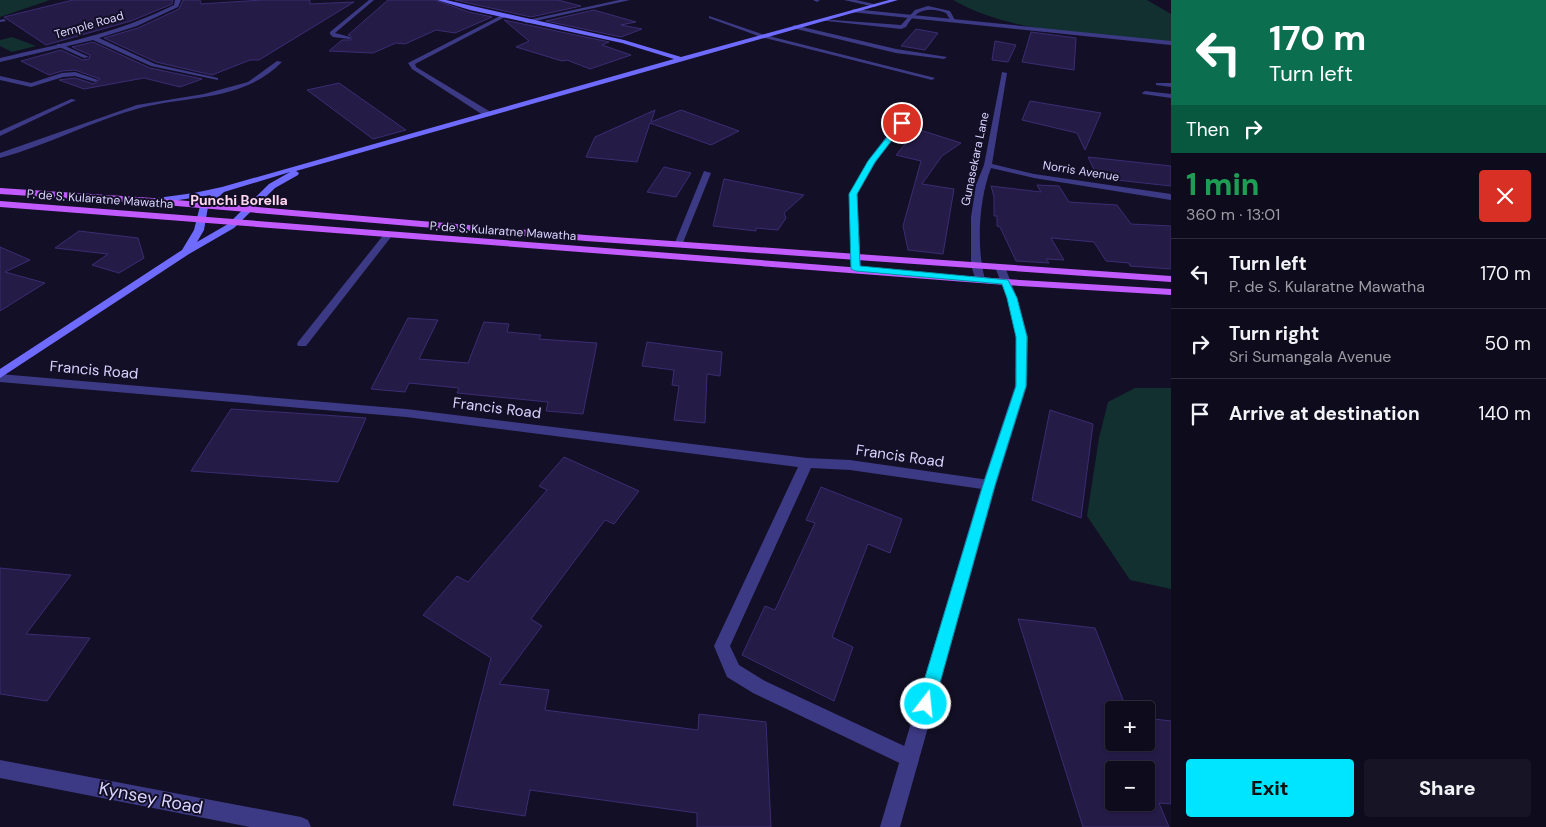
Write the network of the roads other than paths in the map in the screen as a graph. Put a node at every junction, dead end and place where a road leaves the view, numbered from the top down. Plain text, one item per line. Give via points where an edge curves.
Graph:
1 (178, 0) edge
2 (372, 0) edge
3 (440, 0) edge
4 (627, 0) edge
5 (846, 0) edge
6 (895, 0) edge
7 (926, 1) edge
8 (875, 5) junction
9 (931, 7) junction
10 (853, 11) junction
11 (504, 16) junction
12 (908, 16) junction
13 (712, 17) dead end
14 (820, 20) junction
15 (953, 20) junction
16 (526, 21) junction
17 (794, 27) junction
18 (763, 36) junction
19 (93, 37) junction
20 (348, 38) dead end
21 (1171, 43) edge
22 (59, 45) junction
23 (86, 57) dead end
24 (944, 57) dead end
25 (0, 60) edge
26 (683, 60) junction
27 (279, 62) dead end
28 (1004, 73) dead end
29 (0, 78) edge
30 (932, 78) dead end
31 (216, 79) dead end
32 (95, 80) dead end
33 (1158, 84) dead end
34 (1171, 85) edge
35 (1145, 93) dead end
36 (1171, 96) edge
37 (73, 100) dead end
38 (912, 110) dead end
39 (486, 112) junction
40 (0, 134) edge
41 (0, 156) edge
42 (315, 163) junction
43 (988, 165) junction
44 (706, 173) dead end
45 (224, 189) junction
46 (0, 191) edge
47 (1171, 197) edge
48 (153, 202) junction
49 (2, 206) edge
50 (204, 206) junction
51 (249, 210) junction
52 (201, 220) junction
53 (234, 224) junction
54 (388, 235) junction
55 (678, 245) junction
56 (186, 252) junction
57 (856, 257) junction
58 (976, 265) junction
59 (1000, 267) junction
60 (856, 269) junction
61 (1171, 279) edge
62 (980, 280) junction
63 (1005, 282) junction
64 (1171, 292) edge
65 (302, 344) dead end
66 (0, 374) edge
67 (0, 378) edge
68 (806, 463) junction
69 (989, 485) junction
70 (910, 759) junction
71 (0, 769) edge
72 (301, 827) edge
73 (890, 827) edge

1 - 19 street, Temple Road via 176,6 163,13
2 - 20 lane via 332,33
3 - 11 main road
4 - 16 street
5 - 8 street
6 - 8 main road
7 - 9 lane
8 - 10 main road
9 - 12 lane via 915,10
9 - 15 lane via 948,12
10 - 12 street
10 - 14 main road
11 - 16 main road
11 - 39 street via 411,63 414,68
12 - 14 lane via 904,26 895,27
12 - 15 street
13 - 18 street
14 - 17 main road
15 - 21 street
16 - 26 main road via 640,44
17 - 18 main road
17 - 24 street via 896,51
18 - 26 main road
18 - 30 street
19 - 22 street, Temple Road
19 - 31 street via 153,65
22 - 23 lane
22 - 25 street, Temple Road
26 - 39 main road
27 - 41 street via 250,83 236,88 139,106
28 - 43 street, Gunasekara Lane
29 - 32 street via 31,86 62,75 75,74
33 - 34 lane
35 - 36 lane
37 - 40 street
38 - 57 street via 872,161 853,194
39 - 42 main road
42 - 45 main road
42 - 51 main road via 272,186
43 - 47 street, Norris Avenue via 1034,176
43 - 58 street, Gunasekara Lane via 980,185 976,216
44 - 55 lane
45 - 48 main road
45 - 50 main road
46 - 48 main road, P. de S. Kularatne Mawatha
48 - 50 main road, P. de S. Kularatne Mawatha
49 - 52 main road, P. de S. Kularatne Mawatha
50 - 51 main road, P. de S. Kularatne Mawatha
50 - 52 main road
51 - 53 main road
51 - 55 main road, P. de S. Kularatne Mawatha
52 - 53 main road, P. de S. Kularatne Mawatha
52 - 56 main road
53 - 54 main road, P. de S. Kularatne Mawatha
53 - 56 main road
54 - 60 main road, P. de S. Kularatne Mawatha
54 - 65 lane
55 - 57 main road, P. de S. Kularatne Mawatha
56 - 66 main road
57 - 58 main road, P. de S. Kularatne Mawatha
57 - 60 street
58 - 59 main road, P. de S. Kularatne Mawatha
58 - 62 street, Gunasekara Lane
59 - 61 main road, P. de S. Kularatne Mawatha
59 - 63 street
60 - 62 main road, P. de S. Kularatne Mawatha
62 - 63 main road, P. de S. Kularatne Mawatha
63 - 64 main road, P. de S. Kularatne Mawatha
63 - 69 street via 1022,337 1021,386
67 - 68 street, Francis Road via 406,413
68 - 69 street, Francis Road via 850,465
68 - 70 street via 722,646 733,671 759,687
69 - 70 street
70 - 73 street
71 - 72 street, Kynsey Road

